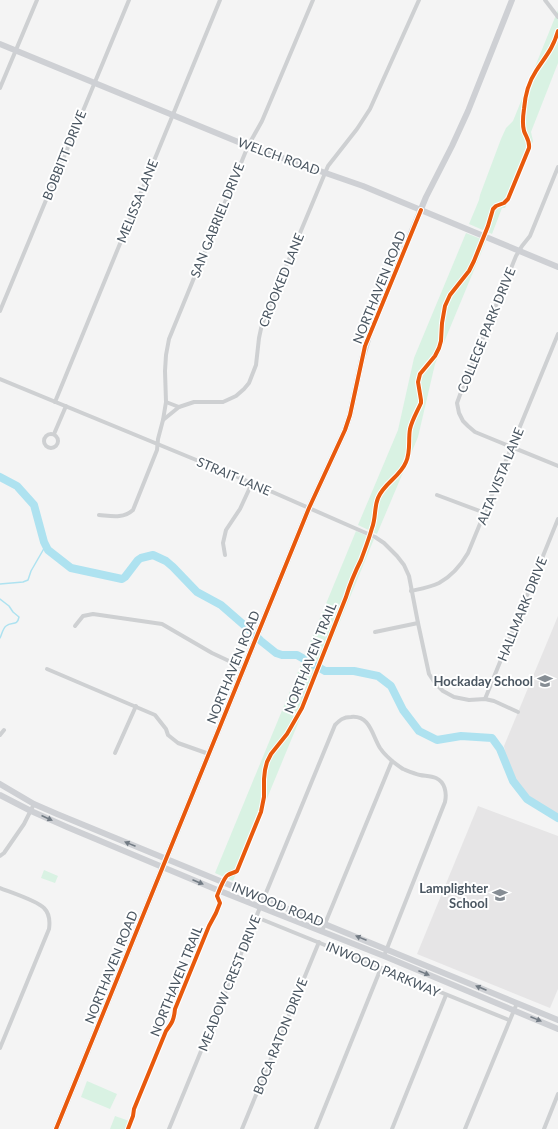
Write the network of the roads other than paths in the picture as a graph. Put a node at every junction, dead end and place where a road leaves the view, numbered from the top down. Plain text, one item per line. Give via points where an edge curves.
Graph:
1 (37, 0) edge
2 (129, 0) edge
3 (220, 0) edge
4 (313, 0) edge
5 (419, 0) edge
6 (512, 0) edge
7 (545, 0) edge
8 (558, 17) edge
9 (0, 44) edge
10 (16, 51) junction
11 (94, 83) junction
12 (0, 88) edge
13 (172, 115) junction
14 (248, 146) junction
15 (558, 167) edge
16 (325, 173) junction
17 (421, 210) junction
18 (519, 250) junction
19 (558, 267) edge
20 (0, 311) edge
21 (558, 334) edge
22 (0, 379) edge
23 (55, 402) junction
24 (166, 402) junction
25 (66, 406) junction
26 (179, 407) junction
27 (163, 420) junction
28 (54, 434) dead end
29 (158, 444) junction
30 (512, 447) junction
31 (558, 466) edge
32 (252, 483) junction
33 (437, 495) dead end
34 (310, 508) junction
35 (485, 513) junction
36 (99, 515) dead end
37 (558, 520) edge
38 (225, 555) dead end
39 (411, 591) junction
40 (418, 623) junction
41 (75, 626) dead end
42 (375, 632) dead end
43 (244, 668) junction
44 (48, 669) dead end
45 (485, 699) junction
46 (136, 706) junction
47 (518, 712) dead end
48 (4, 730) dead end
49 (0, 735) edge
50 (115, 753) dead end
51 (209, 754) junction
52 (392, 761) junction
53 (0, 784) edge
54 (0, 795) edge
55 (34, 804) junction
56 (31, 811) junction
57 (0, 856) edge
58 (166, 860) junction
59 (162, 867) junction
60 (0, 888) edge
61 (264, 899) junction
62 (260, 906) junction
63 (256, 917) junction
64 (325, 924) junction
65 (322, 931) junction
66 (319, 942) junction
67 (386, 948) junction
68 (384, 956) junction
69 (381, 968) junction
70 (440, 971) junction
71 (438, 978) junction
72 (446, 995) junction
73 (517, 1003) junction
74 (514, 1010) junction
75 (509, 1020) junction
76 (558, 1020) edge
77 (558, 1029) edge
78 (0, 1048) edge
79 (558, 1094) edge
80 (56, 1129) edge
81 (169, 1129) edge
82 (242, 1129) edge
83 (316, 1129) edge
84 (392, 1129) edge
85 (465, 1129) edge
86 (544, 1129) edge

1 - 10 street
2 - 11 street, BOBBITT DRIVE
3 - 13 street, MELISSA LANE
4 - 14 street, SAN GABRIEL DRIVE via 262,121
5 - 16 street, CROOKED LANE via 370,109
6 - 17 street, NORTHAVEN ROAD via 468,111
7 - 8 street
9 - 10 street, WELCH ROAD
10 - 11 street, WELCH ROAD
10 - 12 street
11 - 13 street, WELCH ROAD
11 - 20 street, BOBBITT DRIVE
13 - 14 street, WELCH ROAD
13 - 23 street, MELISSA LANE
14 - 16 street, WELCH ROAD
14 - 24 street, SAN GABRIEL DRIVE via 169,339 164,371
15 - 18 street, COLLEGE PARK DRIVE via 530,236
16 - 17 street, WELCH ROAD
16 - 26 street, CROOKED LANE via 262,324 256,365 249,383 236,396 222,402 194,402
17 - 18 street, WELCH ROAD
17 - 34 street, NORTHAVEN ROAD via 365,346 345,430
18 - 19 street, WELCH ROAD
18 - 30 street, COLLEGE PARK DRIVE via 457,403 463,422 475,432
21 - 30 street, ALTA VISTA LANE
22 - 23 street, STRAIT LANE
23 - 25 street, STRAIT LANE
24 - 26 street
24 - 27 street, SAN GABRIEL DRIVE
25 - 28 street
25 - 29 street, STRAIT LANE
26 - 27 street, CROOKED LANE
27 - 29 street
29 - 32 street, STRAIT LANE
29 - 36 street via 158,450 133,510 118,517
30 - 31 street, COLLEGE PARK DRIVE
30 - 35 street, ALTA VISTA LANE
32 - 34 street, STRAIT LANE
32 - 38 street via 240,509 226,530 223,543
33 - 35 street
34 - 39 street, STRAIT LANE via 384,543 404,565
34 - 43 street, NORTHAVEN ROAD
35 - 39 street, ALTA VISTA LANE via 461,564 439,583
37 - 45 street, HALLMARK DRIVE
39 - 40 street, STRAIT LANE
40 - 42 street
40 - 45 street, STRAIT LANE via 429,674 434,683 454,697 469,700
41 - 43 street via 83,616 93,614 162,624
43 - 51 street, NORTHAVEN ROAD
44 - 46 street
45 - 47 street, STRAIT LANE
46 - 50 street
46 - 51 street via 155,715 168,735 178,743
48 - 49 street
51 - 58 street, NORTHAVEN ROAD
52 - 61 street, MEADOW CREST DRIVE via 361,718 346,717 335,725
52 - 64 street
52 - 67 street via 420,775 435,777 440,781 446,796
53 - 55 street, INWOOD ROAD
54 - 56 street, INWOOD ROAD
55 - 56 street
58 -> 55 street, INWOOD ROAD
56 - 57 street
56 -> 59 street, INWOOD ROAD
58 - 59 street, NORTHAVEN ROAD
58 - 61 street, INWOOD ROAD
59 -> 62 street, INWOOD ROAD
59 - 80 street, NORTHAVEN ROAD
60 - 78 street via 45,908 49,916 49,925
61 - 62 street, MEADOW CREST DRIVE
61 - 64 street, INWOOD ROAD
62 - 63 street, MEADOW CREST DRIVE
62 - 65 street, INWOOD ROAD
63 - 66 street, INWOOD PARKWAY
63 - 81 street, MEADOW CREST DRIVE
64 - 65 street
67 -> 64 street, INWOOD ROAD
65 - 68 street, INWOOD ROAD
66 - 69 street, INWOOD PARKWAY
66 - 82 street, BOCA RATON DRIVE
67 - 68 street
67 - 70 street, INWOOD ROAD
68 -> 71 street, INWOOD ROAD
69 - 72 street, INWOOD PARKWAY
69 - 83 street
70 - 71 street
73 -> 70 street, INWOOD ROAD
71 - 74 street, INWOOD ROAD
72 - 75 street, INWOOD PARKWAY
72 - 84 street
73 - 74 street
73 - 76 street, INWOOD ROAD
74 - 75 street
74 -> 77 street, INWOOD ROAD
75 - 85 street
79 - 86 street

